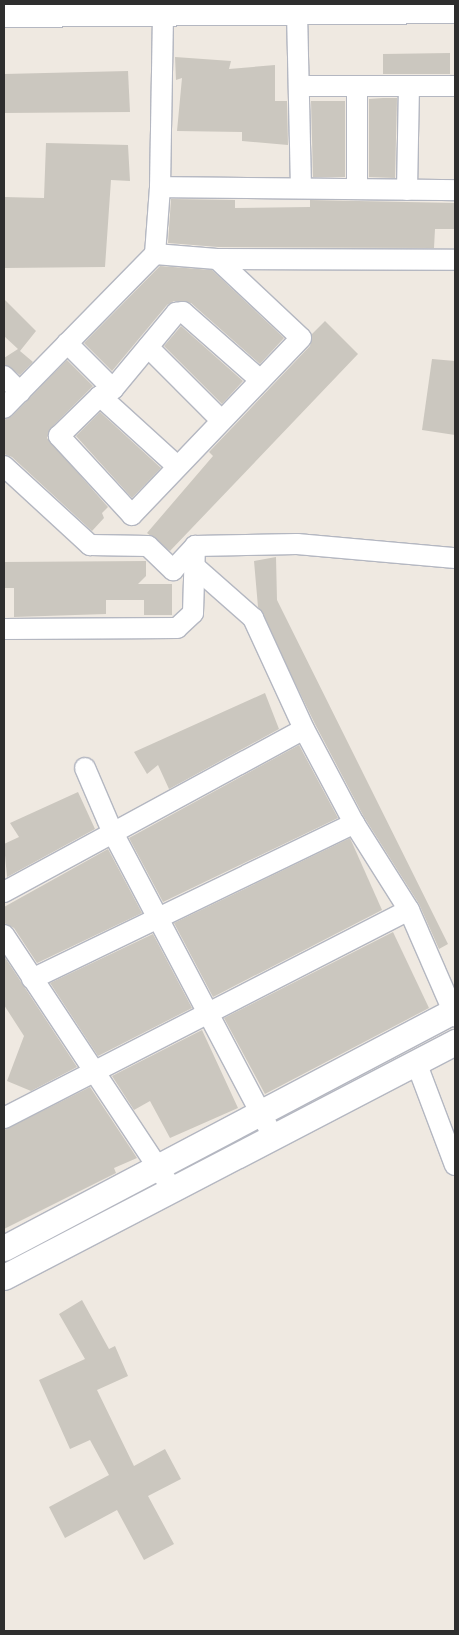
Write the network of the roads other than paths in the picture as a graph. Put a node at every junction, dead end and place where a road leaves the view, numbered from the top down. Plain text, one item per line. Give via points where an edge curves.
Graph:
1 (455, 10) edge
2 (296, 12) junction
3 (163, 13) junction
4 (4, 14) edge
5 (298, 86) junction
6 (358, 86) junction
7 (409, 86) junction
8 (455, 86) edge
9 (160, 187) junction
10 (301, 188) junction
11 (357, 189) junction
12 (407, 190) junction
13 (455, 190) edge
14 (156, 254) junction
15 (217, 259) junction
16 (455, 260) edge
17 (67, 343) junction
18 (148, 347) junction
19 (4, 376) edge
20 (260, 380) junction
21 (20, 392) junction
22 (106, 392) junction
23 (4, 408) edge
24 (221, 420) junction
25 (4, 466) edge
26 (177, 466) junction
27 (195, 546) junction
28 (455, 558) edge
29 (194, 566) junction
30 (4, 629) edge
31 (304, 730) junction
32 (85, 768) dead end
33 (354, 823) junction
34 (112, 831) junction
35 (4, 892) edge
36 (410, 910) junction
37 (157, 919) junction
38 (4, 935) edge
39 (32, 979) junction
40 (454, 1013) edge
41 (206, 1014) junction
42 (455, 1042) edge
43 (416, 1062) junction
44 (92, 1070) junction
45 (260, 1112) junction
46 (4, 1118) edge
47 (273, 1137) junction
48 (455, 1165) edge
49 (159, 1166) junction
50 (172, 1189) junction
51 (4, 1248) edge
52 (4, 1277) edge

1 - 2 street
2 - 3 street
2 - 5 street
3 - 4 street
3 - 9 street
5 - 6 street
5 - 10 street
6 - 7 street
6 - 11 street
7 - 8 street
7 - 12 street
9 - 10 street
9 - 14 street
10 - 11 street
11 - 12 street
12 - 13 street
14 - 15 street
14 - 17 street
15 - 16 street
15 - 20 street via 301,338
17 - 21 street
17 - 22 street
18 - 20 street via 176,313 184,312
18 - 22 street
18 - 24 street
19 - 21 street
20 - 24 street
21 - 23 street
22 - 26 street
22 - 26 street via 60,436 132,515
24 - 26 street
25 - 27 street via 90,545 148,546 173,570
27 - 28 street via 297,544
27 - 29 street
29 - 30 street via 193,613 177,628
29 - 31 street via 253,618
31 - 33 street
31 - 34 street
32 - 34 street
33 - 36 street
33 - 37 street
34 - 35 street
34 - 37 street
36 - 40 street
36 - 41 street
37 - 39 street
37 - 41 street
38 - 39 street
39 - 44 street
40 - 45 street
41 - 44 street
41 - 45 street
42 - 43 street
43 - 47 street
43 - 48 street
44 - 46 street
44 - 49 street
45 - 47 street
45 - 49 street
47 - 50 street
49 - 50 street
49 - 51 street
50 - 52 street

